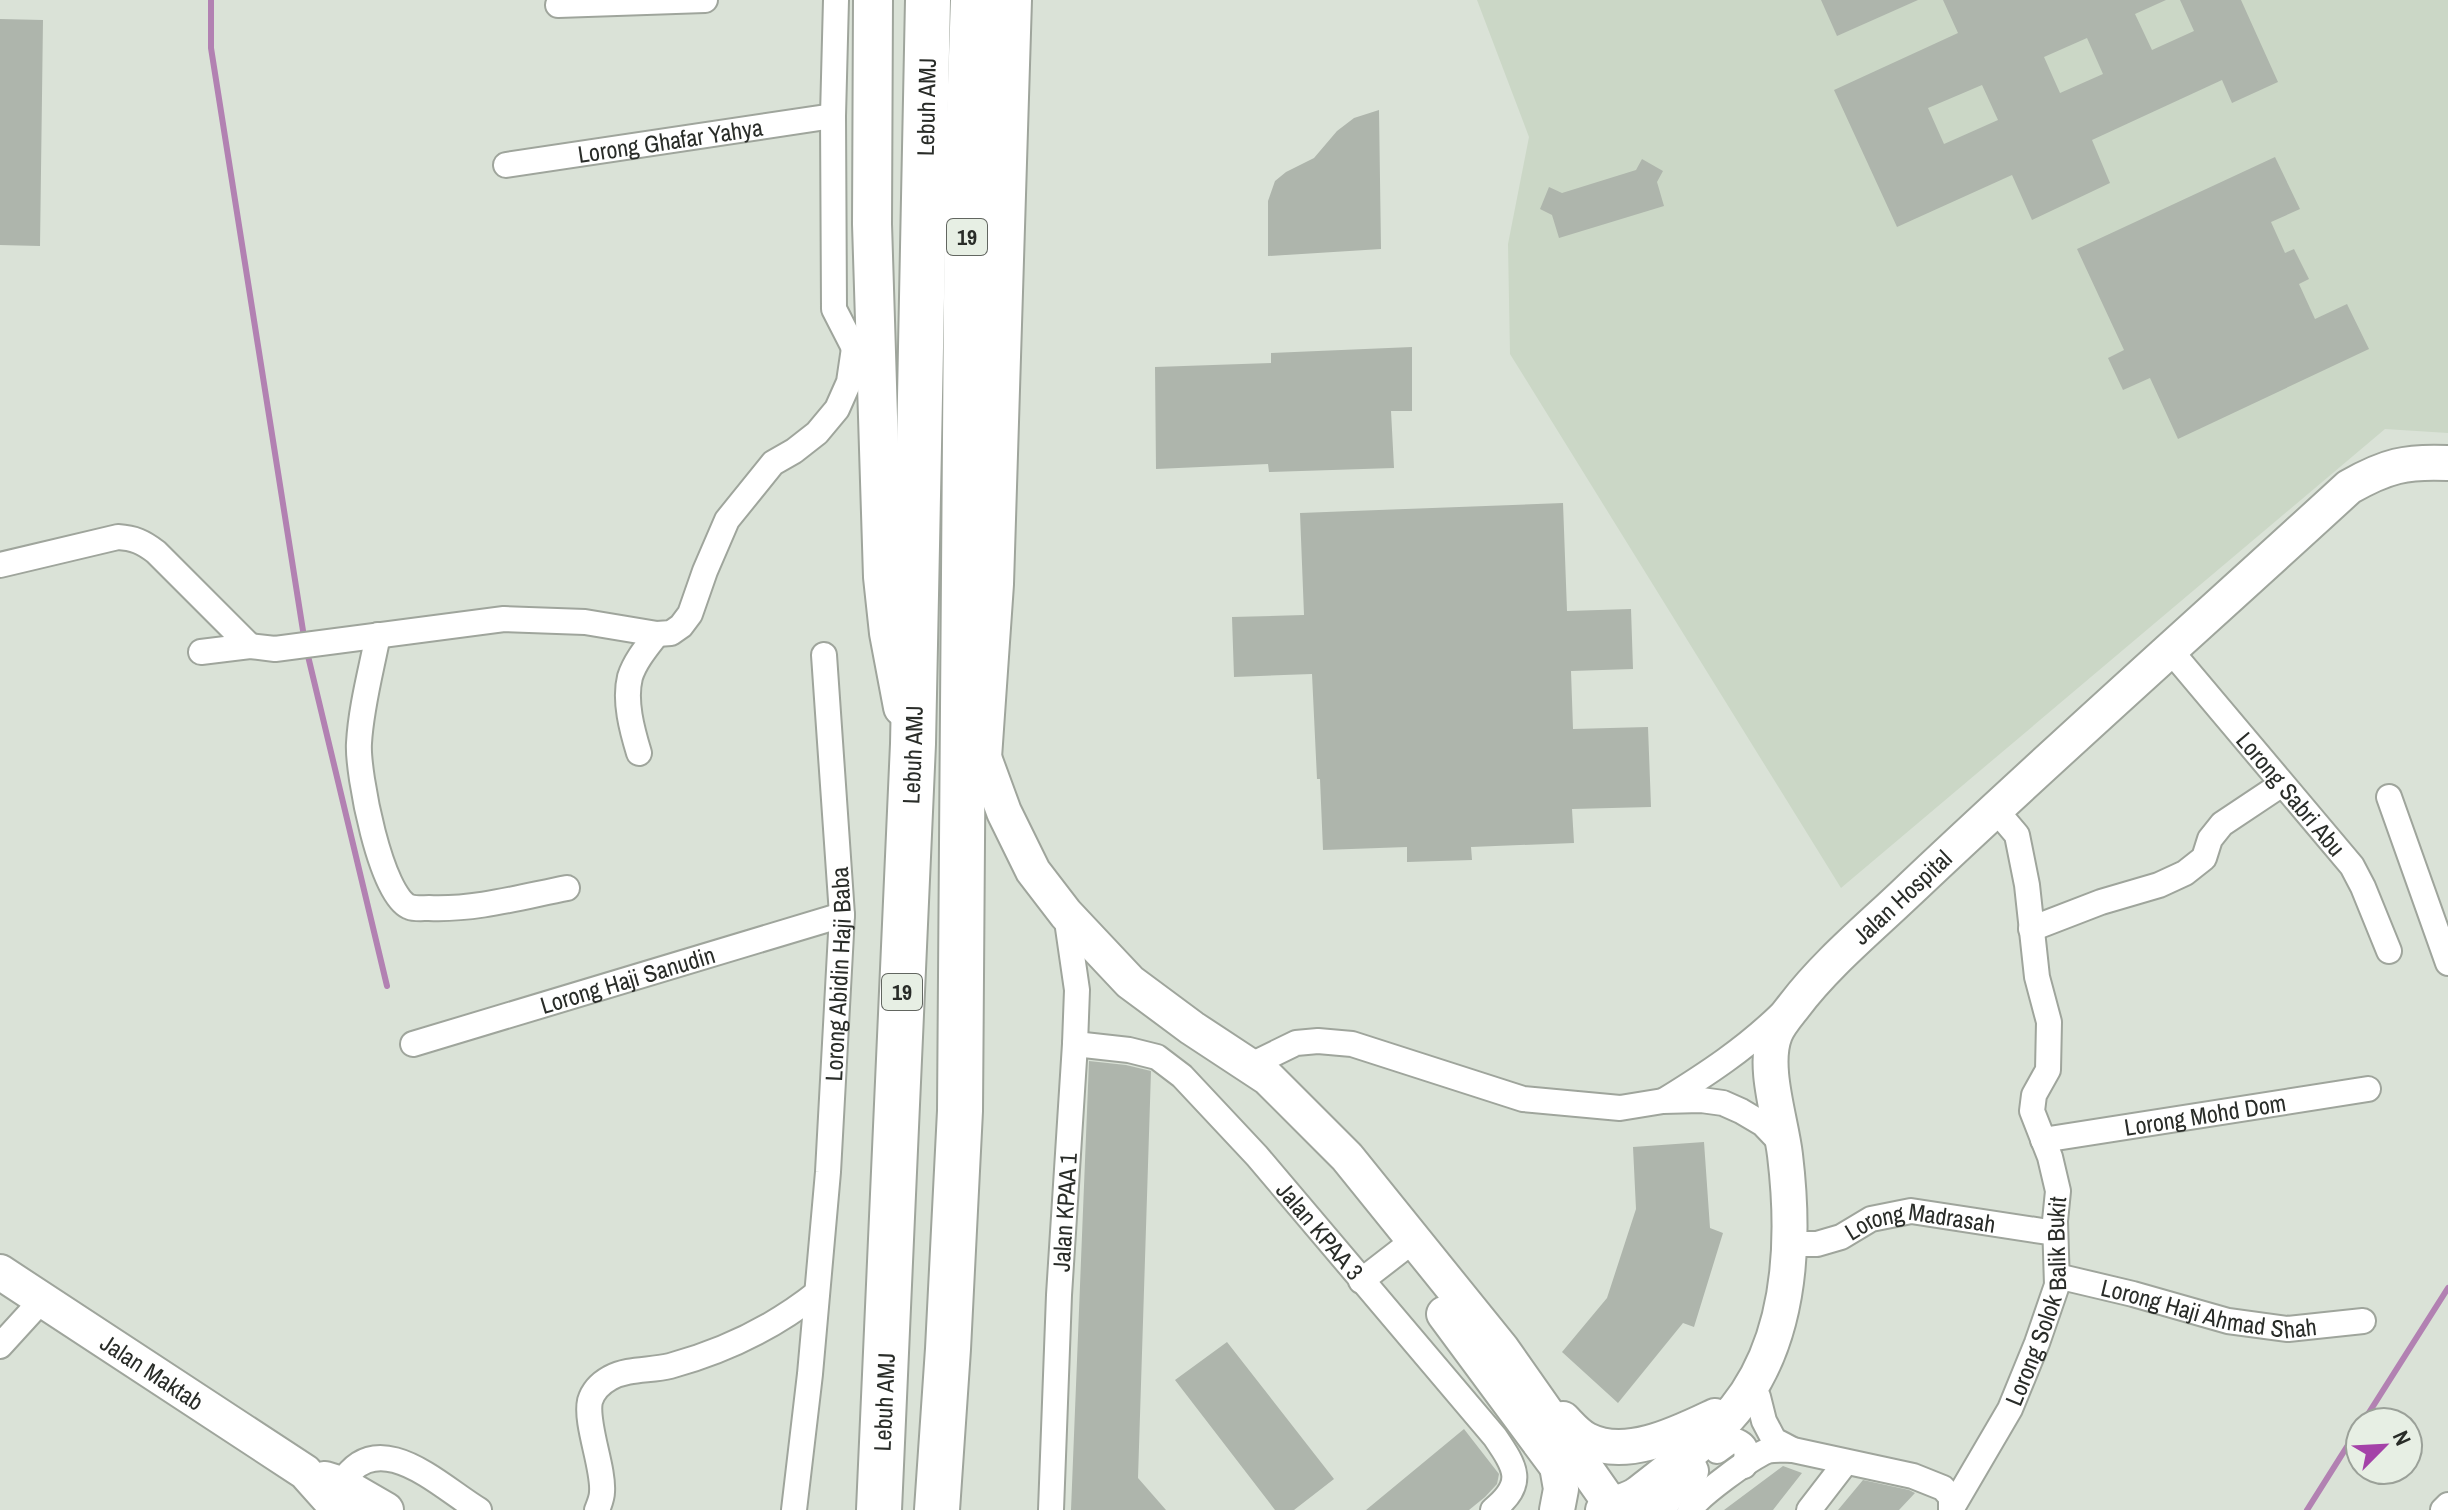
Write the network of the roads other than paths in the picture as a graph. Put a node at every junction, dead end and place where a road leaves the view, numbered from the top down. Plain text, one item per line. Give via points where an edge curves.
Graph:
1 (705, 0) edge
2 (836, 0) edge
3 (873, 0) edge
4 (928, 0) edge
5 (973, 0) edge
6 (1012, 0) edge
7 (558, 5) dead end
8 (833, 116) junction
9 (506, 165) dead end
10 (865, 348) junction
11 (2448, 463) edge
12 (0, 565) edge
13 (657, 634) junction
14 (378, 635) junction
15 (250, 646) junction
16 (2170, 650) junction
17 (201, 652) dead end
18 (824, 655) dead end
19 (913, 744) junction
20 (982, 752) junction
21 (639, 753) dead end
22 (2282, 784) junction
23 (2389, 797) dead end
24 (1995, 809) junction
25 (567, 888) dead end
26 (961, 910) junction
27 (1066, 914) junction
28 (842, 915) junction
29 (2031, 929) junction
30 (2389, 951) dead end
31 (2448, 963) edge
32 (1811, 984) junction
33 (413, 1044) dead end
34 (1075, 1044) junction
35 (1249, 1066) junction
36 (2368, 1089) dead end
37 (1663, 1101) junction
38 (2043, 1140) junction
39 (1784, 1146) junction
40 (2055, 1233) junction
41 (1790, 1244) junction
42 (1405, 1247) junction
43 (0, 1272) edge
44 (2057, 1276) junction
45 (1361, 1281) junction
46 (817, 1293) junction
47 (42, 1300) junction
48 (2363, 1321) dead end
49 (0, 1346) edge
50 (948, 1349) junction
51 (1502, 1349) junction
52 (1748, 1401) junction
53 (1793, 1450) junction
54 (1730, 1458) junction
55 (1846, 1462) junction
56 (1557, 1466) junction
57 (343, 1497) edge
58 (877, 1503) edge
59 (2448, 1505) edge
60 (1620, 1507) edge
61 (1952, 1509) edge
62 (386, 1510) edge
63 (479, 1510) edge
64 (597, 1510) edge
65 (794, 1510) edge
66 (937, 1510) edge
67 (956, 1510) edge
68 (1051, 1510) edge
69 (1493, 1510) edge
70 (1557, 1510) edge
71 (1690, 1510) edge
72 (1809, 1510) edge
73 (2443, 1510) edge

1 - 7 street
2 - 8 street
3 - 10 main road via 872,224
4 - 19 highway, Lebuh AMJ / 19
5 - 26 highway, Lebuh AMJ / 19
6 - 20 main road via 994,584
8 - 9 street, Lorong Ghafar Yahya
8 - 10 street via 834,309
10 - 13 street via 837,409 817,433 773,463 727,520 690,614 671,633
10 - 19 main road via 889,633
11 - 16 street, Jalan Hospital via 2402,464 2349,487
12 - 15 street via 118,537 134,538 156,552
13 - 14 street via 585,622 504,619
13 - 21 street via 630,677 632,730
14 - 15 street via 275,649
14 - 25 street via 362,720 361,781 381,861 399,899 409,907 471,907
15 - 17 street
16 - 22 street, Lorong Sabri Abu
16 - 24 street, Jalan Hospital
18 - 28 street, Lorong Abidin Haji Baba
19 - 58 highway, Lebuh AMJ / 19
20 - 26 main road
20 - 27 street via 1033,871
22 - 29 street via 2222,824 2204,858 2185,873
22 - 30 street, Lorong Sabri Abu via 2352,866
23 - 31 street
24 - 29 street, Lorong Solok Balik Bukit via 2017,835
24 - 32 street, Jalan Hospital
26 - 50 highway, Lebuh AMJ / 19 via 960,1111
27 - 34 street, Jalan KPAA 1 via 1077,990
27 - 35 street via 1130,982
28 - 33 street, Lorong Haji Sanudin
28 - 46 street, Lorong Abidin Haji Baba
29 - 38 street, Lorong Solok Balik Bukit via 2049,1022 2048,1070 2032,1111
32 - 37 street via 1754,1040
32 - 39 street, Jalan Hospital via 1783,1020 1772,1048 1772,1081
34 - 45 street, Jalan KPAA 3 via 1157,1057 1182,1076
34 - 68 street, Jalan KPAA 1
35 - 37 street via 1296,1043 1318,1041 1384,1053 1523,1099 1620,1108
35 - 42 street via 1252,1084
36 - 38 street, Lorong Mohd Dom
37 - 39 street via 1723,1103 1763,1124
38 - 40 street, Lorong Solok Balik Bukit via 2058,1191
39 - 41 street, Jalan Hospital
40 - 41 street, Lorong Madrasah via 1911,1211 1871,1219 1817,1244
40 - 44 street, Lorong Solok Balik Bukit
41 - 52 street, Jalan Hospital via 1777,1328
42 - 45 street
42 - 51 street
42 - 56 street via 1467,1344
43 - 47 street, Jalan Maktab
44 - 48 street, Lorong Haji Ahmad Shah via 2228,1321 2288,1329
44 - 61 street, Lorong Solok Balik Bukit via 2010,1409
45 - 69 street, Jalan KPAA 3 via 1512,1463 1515,1482 1508,1498
46 - 64 street via 761,1332 679,1363 626,1372 597,1387 590,1402 602,1492
46 - 65 street, Lorong Abidin Haji Baba
47 - 49 street
47 - 57 street, Jalan Maktab
50 - 66 highway, Lebuh AMJ / 19
50 - 67 highway
51 - 52 street via 1573,1430 1609,1447 1641,1444 1681,1431
51 - 60 street
52 - 53 street via 1774,1440
52 - 54 street
52 - 60 street, Jalan Hospital
53 - 54 street
53 - 55 street
54 - 60 street via 1676,1483 1663,1498
54 - 71 street
55 - 61 street via 1943,1488
55 - 72 street
56 - 60 street
56 - 70 street
57 - 62 street, Jalan Maktab
57 - 63 street via 350,1469 364,1461 395,1459
59 - 73 street

